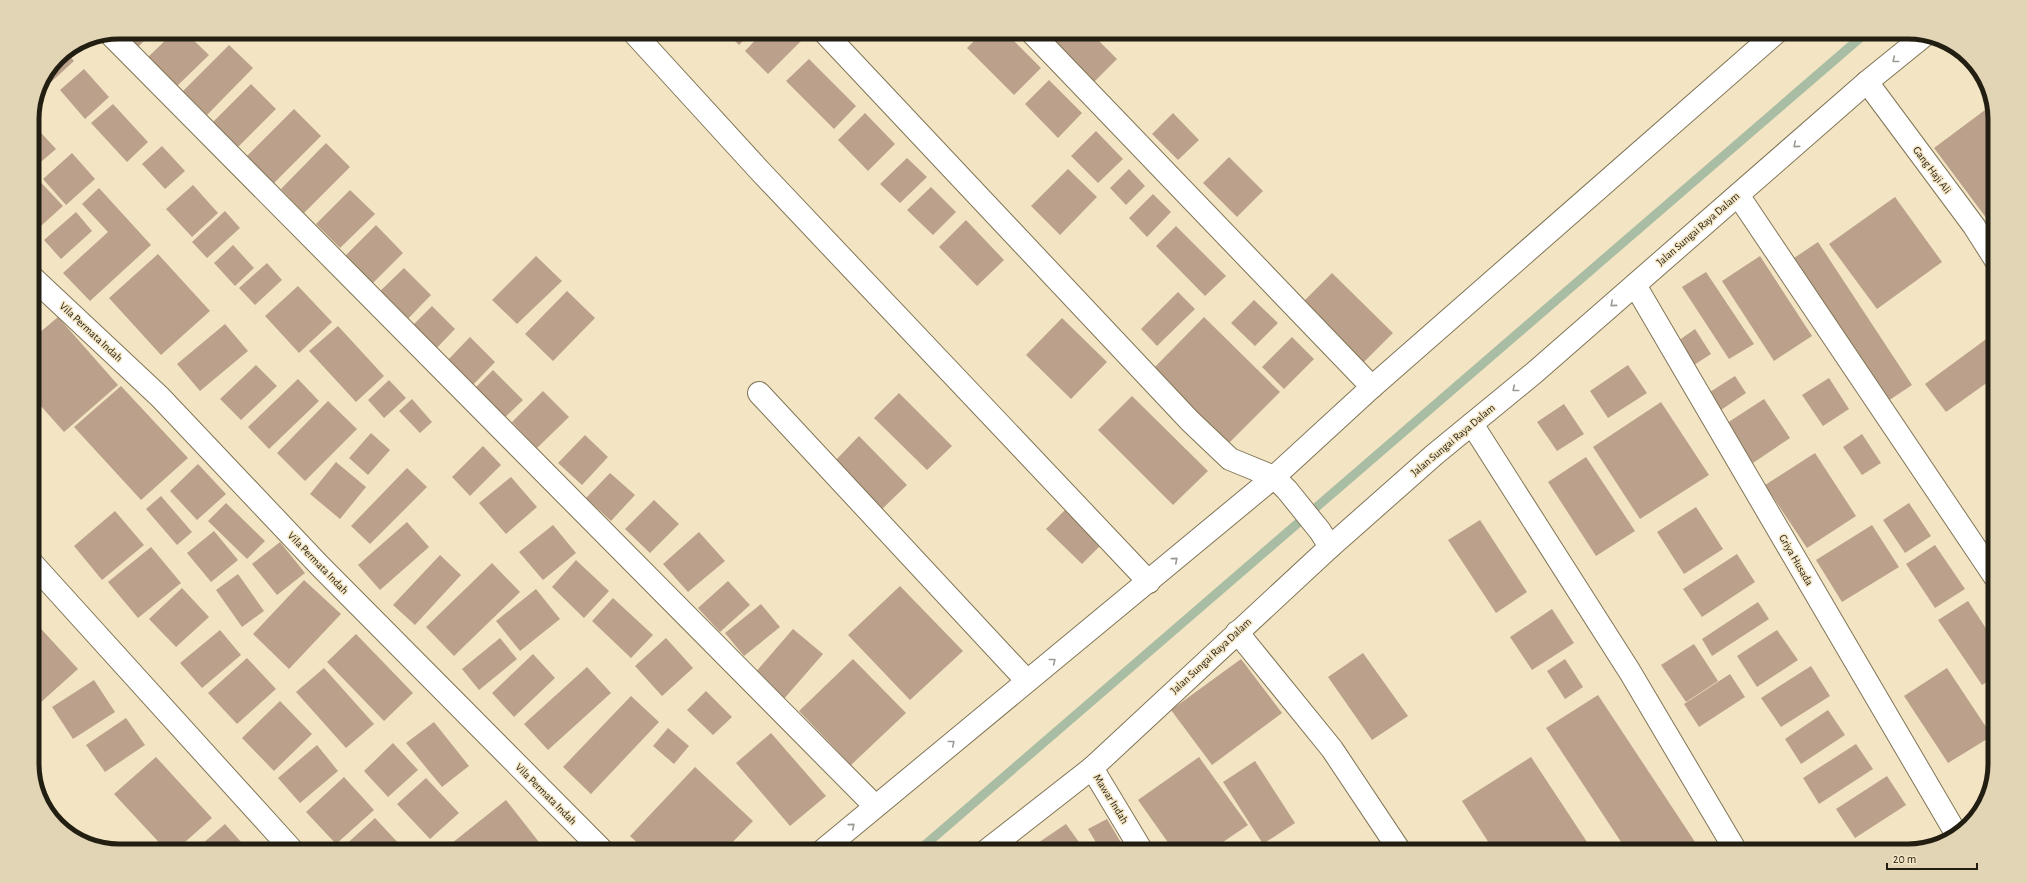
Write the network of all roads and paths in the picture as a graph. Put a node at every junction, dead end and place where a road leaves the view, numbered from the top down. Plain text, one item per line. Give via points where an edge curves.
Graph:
1 (115, 39) edge
2 (639, 39) edge
3 (831, 39) edge
4 (1038, 39) edge
5 (1769, 39) edge
6 (1919, 40) edge
7 (1867, 82) junction
8 (1738, 195) junction
9 (1988, 248) edge
10 (39, 284) edge
11 (1635, 285) junction
12 (1372, 387) junction
13 (759, 393) dead end
14 (1472, 424) junction
15 (1280, 483) junction
16 (1325, 539) junction
17 (1988, 567) edge
18 (39, 571) edge
19 (1149, 582) junction
20 (1237, 632) junction
21 (1027, 681) junction
22 (1092, 768) junction
23 (875, 806) junction
24 (1953, 829) edge
25 (287, 844) edge
26 (596, 844) edge
27 (830, 844) edge
28 (995, 844) edge
29 (1138, 844) edge
30 (1395, 844) edge
31 (1732, 844) edge

1 - 23 street
2 - 19 street via 760,171
3 - 15 street via 1190,421 1230,459
4 - 12 street
5 - 12 street
6 -> 7 street, Jalan Sungai Raya Dalam
7 -> 8 street, Jalan Sungai Raya Dalam
7 - 9 street, Gang Haji Ali
8 - 11 street, Jalan Sungai Raya Dalam
8 - 17 street
10 - 26 street, Vila Permata Indah via 160,397 320,566
11 -> 14 street, Jalan Sungai Raya Dalam
11 - 24 street, Griya Husada
12 - 15 street
13 - 21 street
14 - 16 street, Jalan Sungai Raya Dalam
14 - 31 street via 1630,672
15 - 16 street
19 -> 15 street
16 - 20 street, Jalan Sungai Raya Dalam
18 - 25 street
21 -> 19 street
20 - 22 street, Jalan Sungai Raya Dalam
20 - 30 street via 1332,749
23 -> 21 street
22 - 28 street, Jalan Sungai Raya Dalam
22 - 29 street, Mawar Indah
27 -> 23 street

